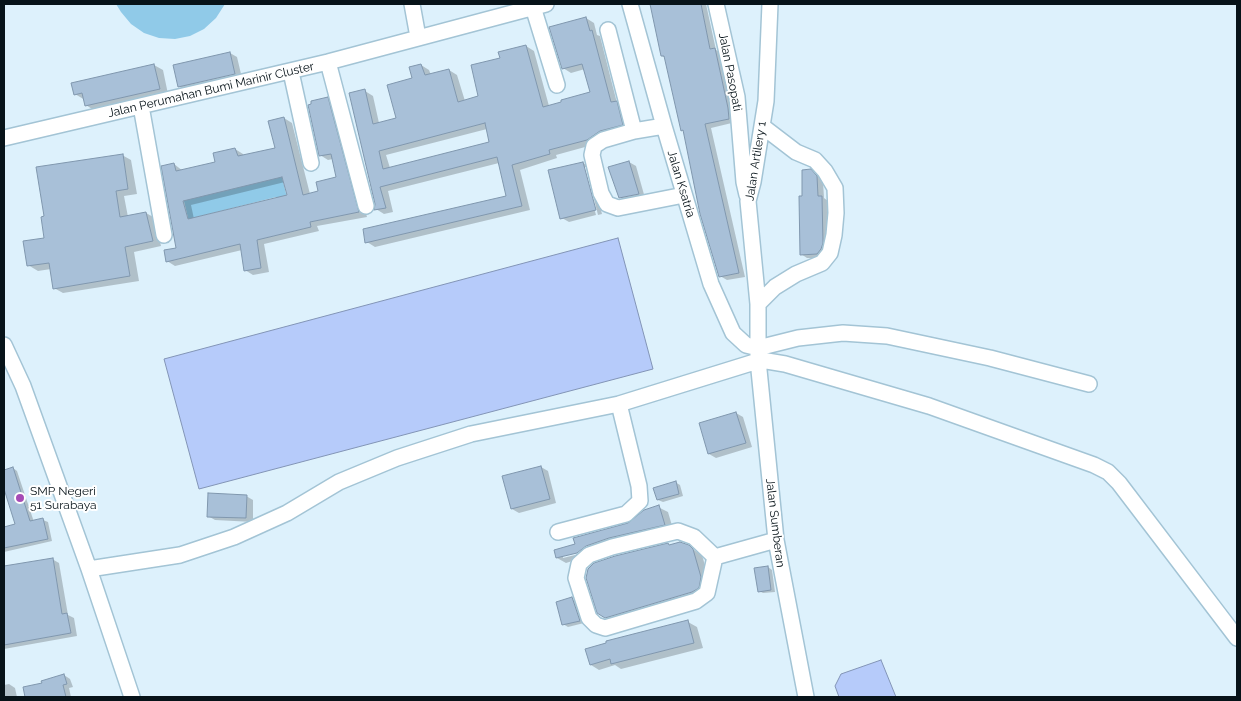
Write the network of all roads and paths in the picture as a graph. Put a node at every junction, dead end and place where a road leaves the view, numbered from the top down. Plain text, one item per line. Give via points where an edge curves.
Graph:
1 (412, 4) edge
2 (630, 4) edge
3 (716, 4) edge
4 (770, 4) edge
5 (533, 6) edge
6 (608, 30) dead end
7 (418, 37) junction
8 (328, 62) junction
9 (291, 72) junction
10 (557, 85) dead end
11 (141, 106) junction
12 (664, 126) junction
13 (762, 126) junction
14 (634, 131) junction
15 (4, 138) edge
16 (311, 163) dead end
17 (684, 195) junction
18 (748, 201) junction
19 (366, 206) dead end
20 (164, 235) dead end
21 (758, 304) junction
22 (4, 345) edge
23 (758, 354) junction
24 (1089, 384) dead end
25 (618, 404) junction
26 (558, 532) dead end
27 (776, 540) junction
28 (715, 557) junction
29 (89, 569) junction
30 (1237, 638) edge
31 (132, 697) edge
32 (806, 697) edge

1 - 7 street
2 - 12 street, Jalan Ksatria
3 - 18 street, Jalan Pasopati via 737,97
4 - 13 street, Jalan Artilery 1
5 - 7 street, Jalan Perumahan Bumi Marinir Cluster
5 - 10 street
6 - 14 street
7 - 8 street, Jalan Perumahan Bumi Marinir Cluster
8 - 9 street, Jalan Perumahan Bumi Marinir Cluster
8 - 19 street
9 - 11 street, Jalan Perumahan Bumi Marinir Cluster
9 - 16 street
11 - 15 street, Jalan Perumahan Bumi Marinir Cluster
11 - 20 street
12 - 14 street
12 - 17 street, Jalan Ksatria
13 - 18 street, Jalan Artilery 1
13 - 21 street via 825,170 835,188 836,213 830,253 822,263 775,287
14 - 17 street via 594,146 592,155 601,194 607,204 618,208
17 - 23 street, Jalan Ksatria via 711,284 724,314 734,333
18 - 21 street, Jalan Artilery 1
21 - 23 street, Jalan Artilery 1
22 - 29 street
23 - 24 street via 798,338 842,334 887,336
23 - 25 street
23 - 27 street, Jalan Sumberan
23 - 30 street via 929,406 1108,472 1120,483
25 - 26 street via 639,486 640,502 626,514
25 - 29 street via 472,434 397,458 339,482 287,513 234,537 180,555
27 - 28 street
27 - 32 street, Jalan Sumberan
28 - 28 street via 708,593 696,601 605,628 589,618 576,578 579,564 589,555 678,531 694,537
29 - 31 street

